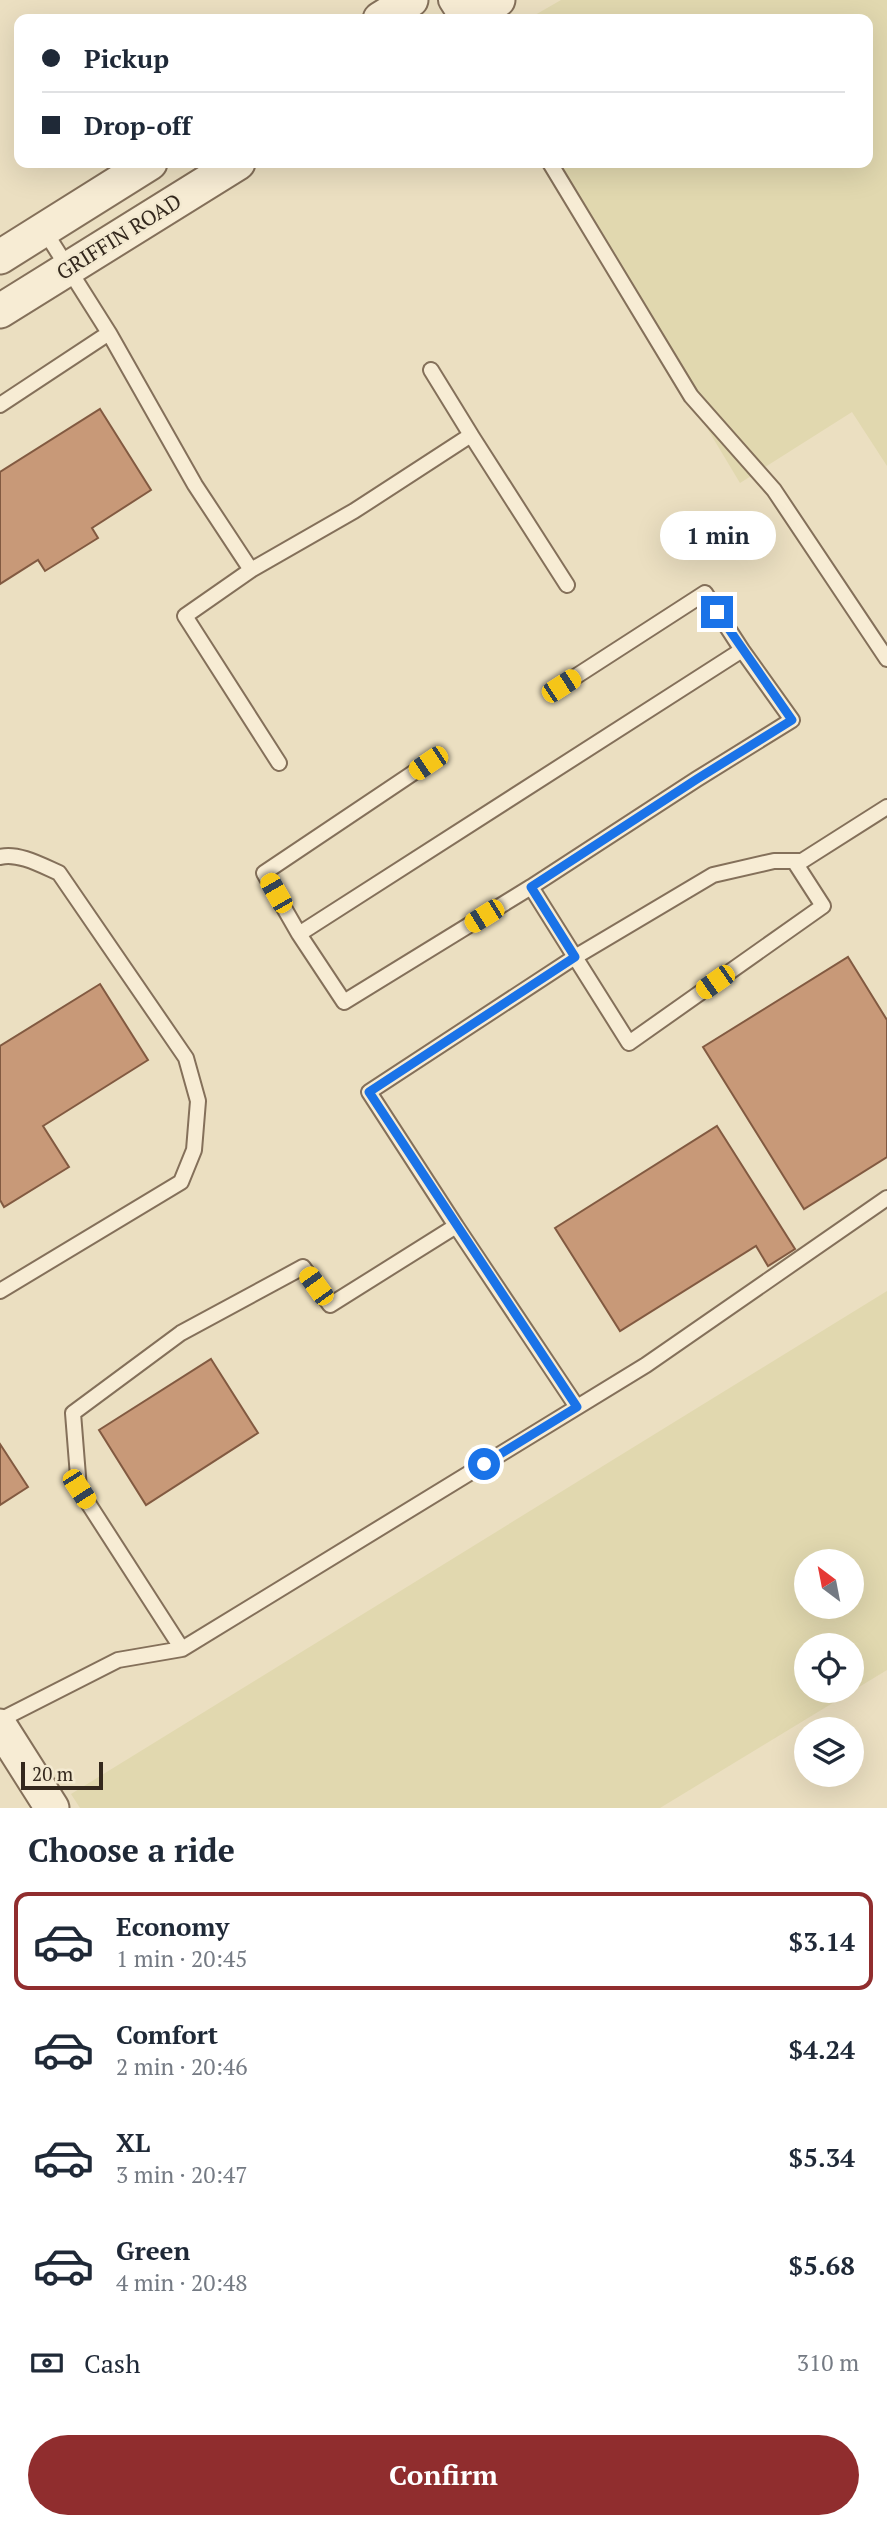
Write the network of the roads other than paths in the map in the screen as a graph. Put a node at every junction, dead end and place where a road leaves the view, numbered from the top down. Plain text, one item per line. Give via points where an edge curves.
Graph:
1 (411, 0) edge
2 (498, 0) edge
3 (388, 14) edge
4 (474, 14) edge
5 (142, 168) edge
6 (230, 168) edge
7 (553, 168) edge
8 (43, 229) junction
9 (0, 257) edge
10 (69, 268) junction
11 (0, 311) edge
12 (109, 333) junction
13 (431, 370) dead end
14 (0, 405) edge
15 (471, 435) junction
16 (251, 570) junction
17 (567, 585) dead end
18 (741, 650) junction
19 (887, 659) edge
20 (561, 686) dead end
21 (279, 763) dead end
22 (428, 763) dead end
23 (887, 807) edge
24 (0, 857) edge
25 (794, 861) junction
26 (531, 887) junction
27 (299, 934) junction
28 (575, 957) junction
29 (887, 1198) edge
30 (456, 1226) junction
31 (0, 1291) edge
32 (577, 1407) junction
33 (182, 1649) junction
34 (0, 1720) edge
35 (0, 1726) edge
36 (52, 1808) edge

1 - 3 street
2 - 4 street
5 - 8 street
6 - 10 street, GRIFFIN ROAD
7 - 19 lane via 691,396 774,489
8 - 9 street
8 - 10 lane
10 - 11 street, GRIFFIN ROAD
10 - 12 lane
12 - 14 lane
12 - 16 lane via 195,485
13 - 15 lane
15 - 16 lane via 354,511
15 - 17 lane
16 - 21 lane via 185,617
18 - 20 lane via 705,593
18 - 26 lane via 792,720
18 - 27 lane
22 - 27 lane via 264,873
23 - 25 lane via 803,861
24 - 31 lane via 32,862 59,873 186,1058 198,1101 194,1150 181,1182
25 - 28 lane via 713,874
25 - 28 lane via 823,906 629,1043
26 - 27 lane via 344,1002
26 - 28 lane
28 - 30 lane via 369,1092
29 - 32 lane via 646,1365
30 - 32 lane
30 - 33 lane via 330,1305 303,1267 181,1332 73,1413 79,1489
32 - 33 lane
33 - 34 lane via 118,1660
35 - 36 street

